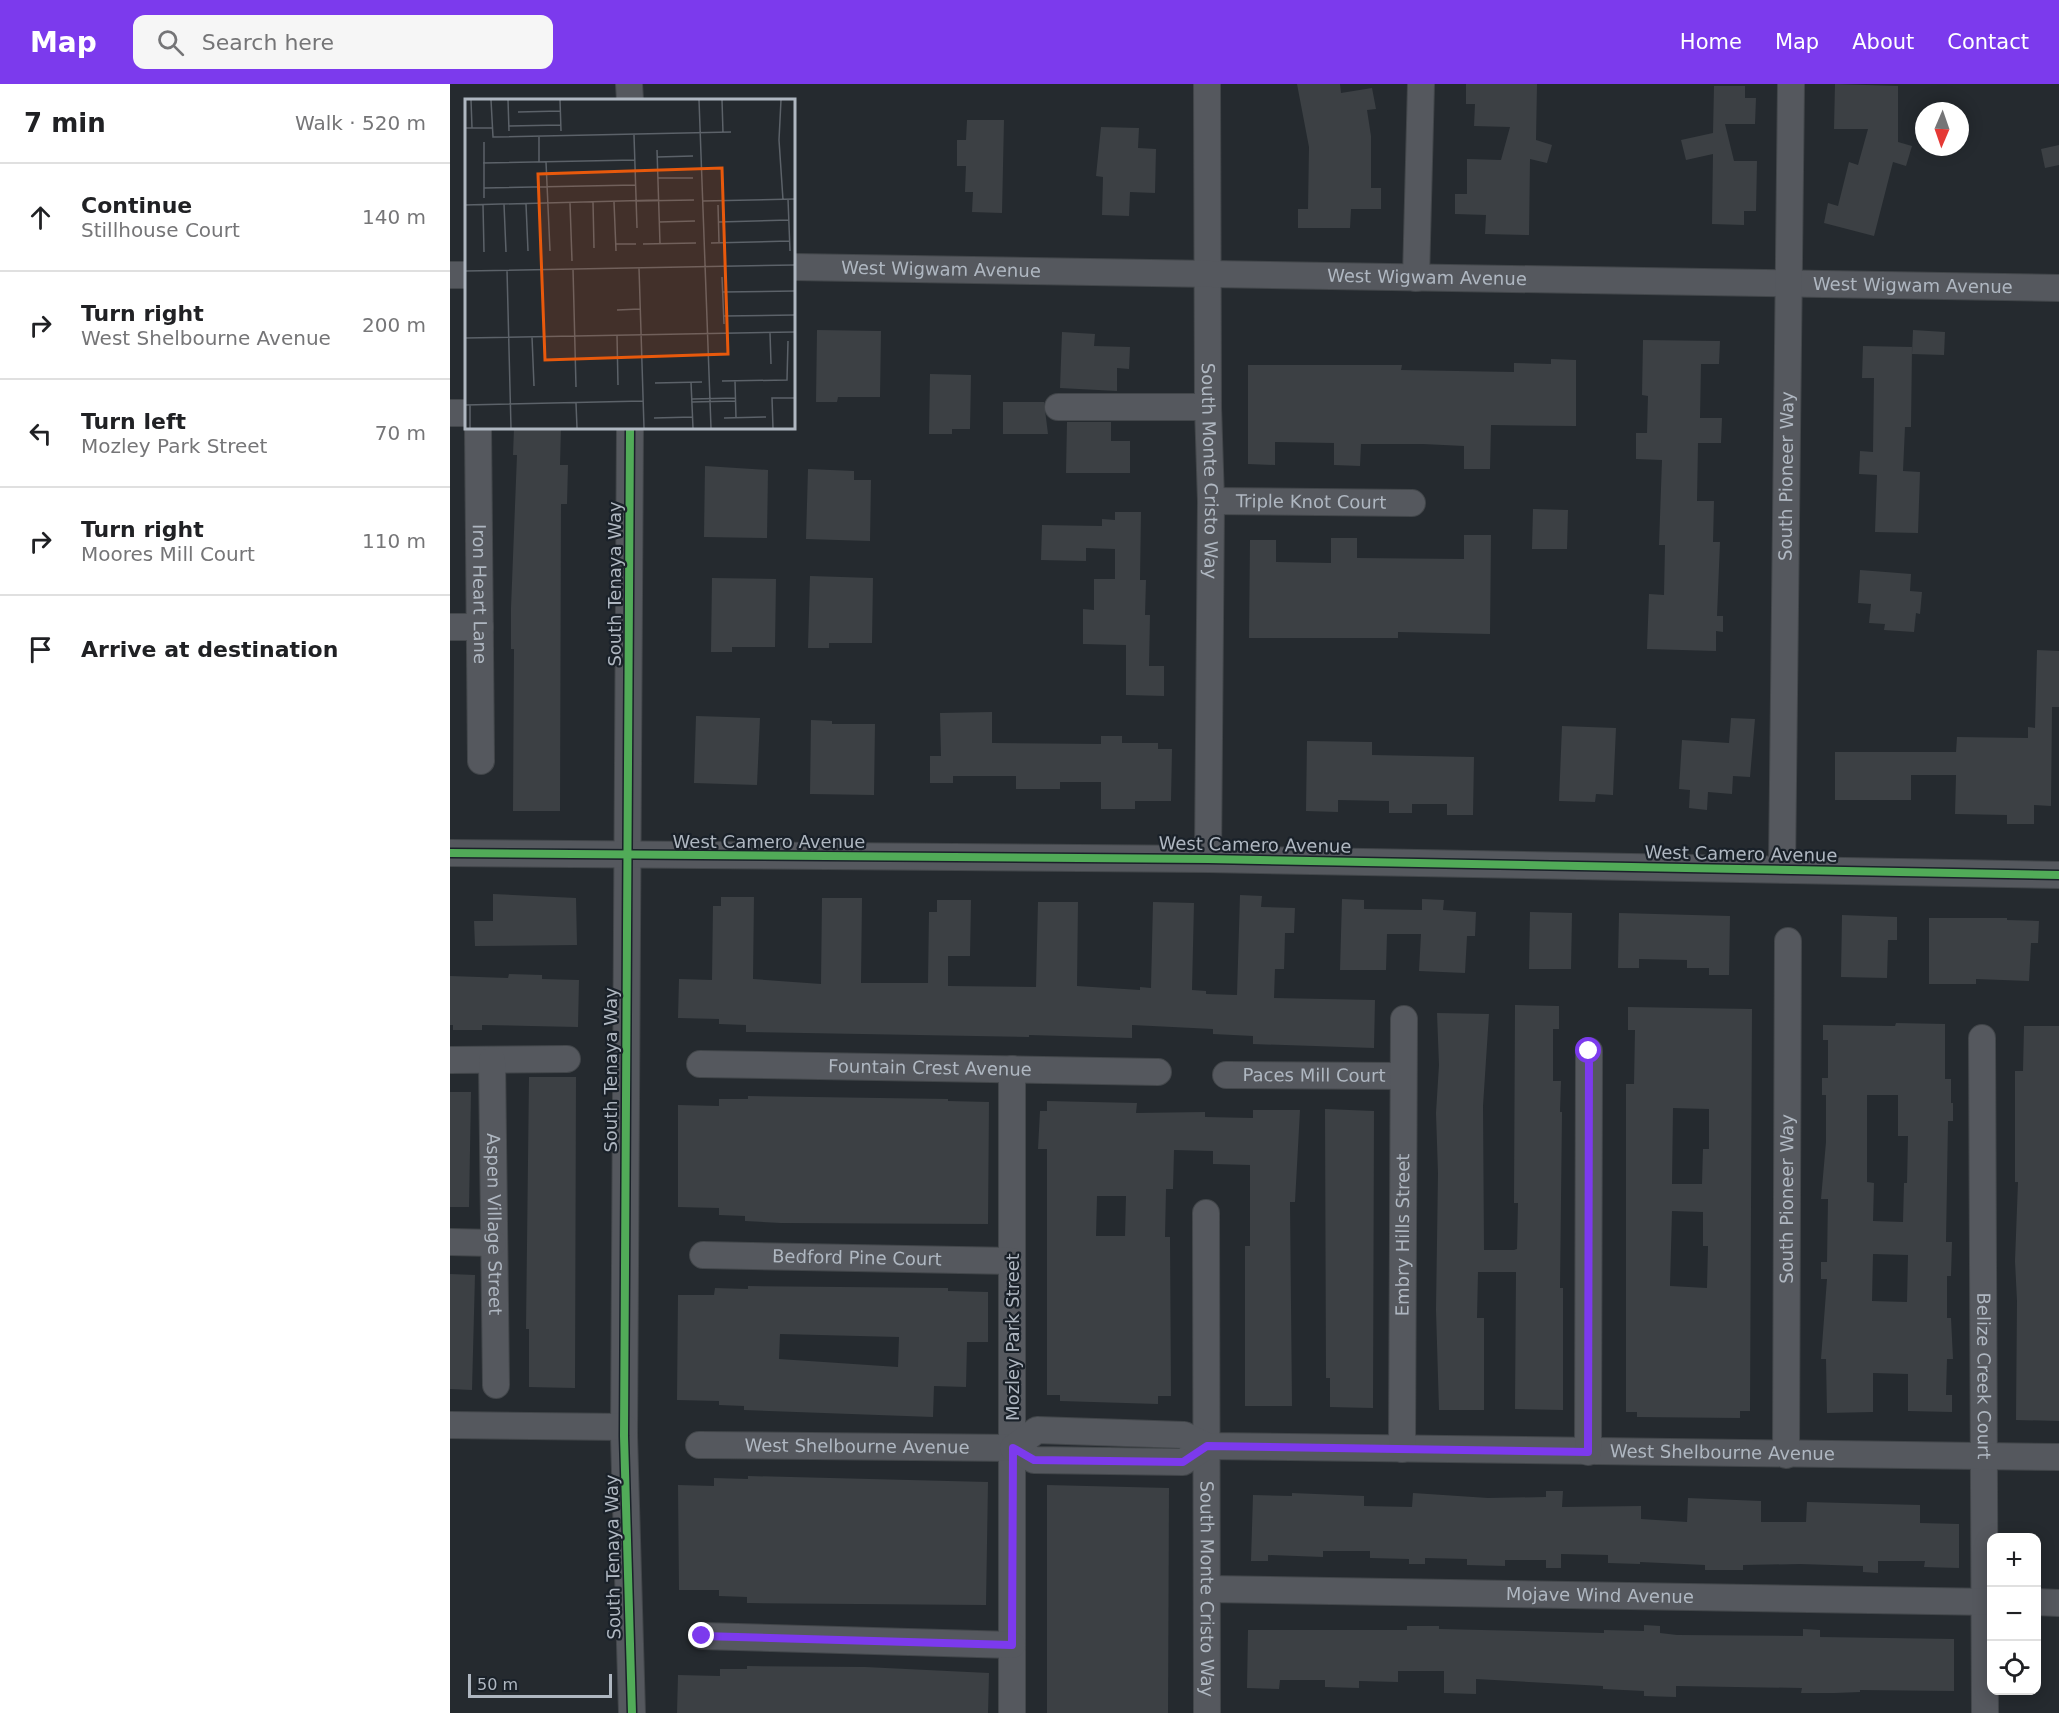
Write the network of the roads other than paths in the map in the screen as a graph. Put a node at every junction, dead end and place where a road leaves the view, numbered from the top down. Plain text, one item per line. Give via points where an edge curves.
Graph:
1 (629, 84) edge
2 (1207, 84) edge
3 (1421, 84) edge
4 (1791, 84) edge
5 (630, 99) edge
6 (795, 267) edge
7 (450, 275) edge
8 (1208, 275) junction
9 (465, 276) edge
10 (1416, 278) junction
11 (1790, 284) junction
12 (2059, 288) edge
13 (1208, 406) junction
14 (1058, 407) dead end
15 (478, 429) edge
16 (630, 429) edge
17 (1211, 501) junction
18 (1412, 503) dead end
19 (450, 627) edge
20 (480, 627) junction
21 (481, 761) dead end
22 (450, 853) edge
23 (627, 856) junction
24 (1208, 859) junction
25 (1782, 869) junction
26 (2059, 875) edge
27 (1788, 941) dead end
28 (1404, 1019) dead end
29 (1982, 1038) dead end
30 (1589, 1051) dead end
31 (567, 1059) dead end
32 (450, 1060) edge
33 (492, 1060) junction
34 (700, 1064) dead end
35 (1012, 1069) junction
36 (1158, 1072) dead end
37 (1226, 1075) dead end
38 (1403, 1076) junction
39 (1206, 1213) dead end
40 (450, 1242) edge
41 (493, 1243) junction
42 (703, 1255) dead end
43 (1012, 1261) junction
44 (496, 1385) dead end
45 (450, 1425) edge
46 (624, 1427) junction
47 (699, 1445) dead end
48 (1207, 1446) junction
49 (1013, 1448) junction
50 (1402, 1449) junction
51 (1588, 1452) junction
52 (1786, 1455) junction
53 (1984, 1456) junction
54 (2059, 1457) edge
55 (1988, 1587) edge
56 (1208, 1589) junction
57 (1987, 1602) edge
58 (2041, 1602) edge
59 (2059, 1603) edge
60 (702, 1636) dead end
61 (1987, 1639) edge
62 (1012, 1645) junction
63 (632, 1713) edge
64 (1012, 1713) edge
65 (1207, 1713) edge
66 (1985, 1713) edge

1 - 5 street
2 - 8 street, South Monte Cristo Way
3 - 10 street
4 - 11 street, South Pioneer Way
6 - 8 street, West Wigwam Avenue
7 - 9 street
8 - 10 street, West Wigwam Avenue
8 - 13 street, South Monte Cristo Way
10 - 11 street, West Wigwam Avenue
11 - 12 street, West Wigwam Avenue
11 - 25 street, South Pioneer Way
13 - 14 street
13 - 17 street, South Monte Cristo Way
15 - 20 street, Iron Heart Lane
16 - 23 street, South Tenaya Way
17 - 18 street, Triple Knot Court
17 - 24 street, South Monte Cristo Way
19 - 20 street
20 - 21 street, Iron Heart Lane
22 - 23 street, West Camero Avenue
23 - 24 street, West Camero Avenue
23 - 46 street, South Tenaya Way
24 - 25 street, West Camero Avenue
25 - 26 street, West Camero Avenue
27 - 52 street, South Pioneer Way
28 - 38 street, Embry Hills Street
29 - 53 street, Belize Creek Court
30 - 51 street
31 - 33 street
32 - 33 street
33 - 41 street, Aspen Village Street
34 - 35 street, Fountain Crest Avenue
35 - 36 street, Fountain Crest Avenue
35 - 43 street, Mozley Park Street
37 - 38 street, Paces Mill Court
38 - 50 street, Embry Hills Street
39 - 48 street, South Monte Cristo Way
40 - 41 street
41 - 44 street, Aspen Village Street
42 - 43 street, Bedford Pine Court
43 - 49 street, Mozley Park Street
45 - 46 street
46 - 63 street, South Tenaya Way
47 - 49 street, West Shelbourne Avenue
48 - 49 street, West Shelbourne Avenue via 1183,1462 1034,1460
48 - 50 street, West Shelbourne Avenue
48 - 56 street, South Monte Cristo Way
49 - 62 street, Mozley Park Street
50 - 51 street, West Shelbourne Avenue
51 - 52 street, West Shelbourne Avenue
52 - 53 street, West Shelbourne Avenue
53 - 54 street, West Shelbourne Avenue
53 - 55 street, Belize Creek Court
56 - 57 street, Mojave Wind Avenue
56 - 65 street, South Monte Cristo Way
58 - 59 street
60 - 62 street
61 - 66 street, Belize Creek Court
62 - 64 street, Mozley Park Street

